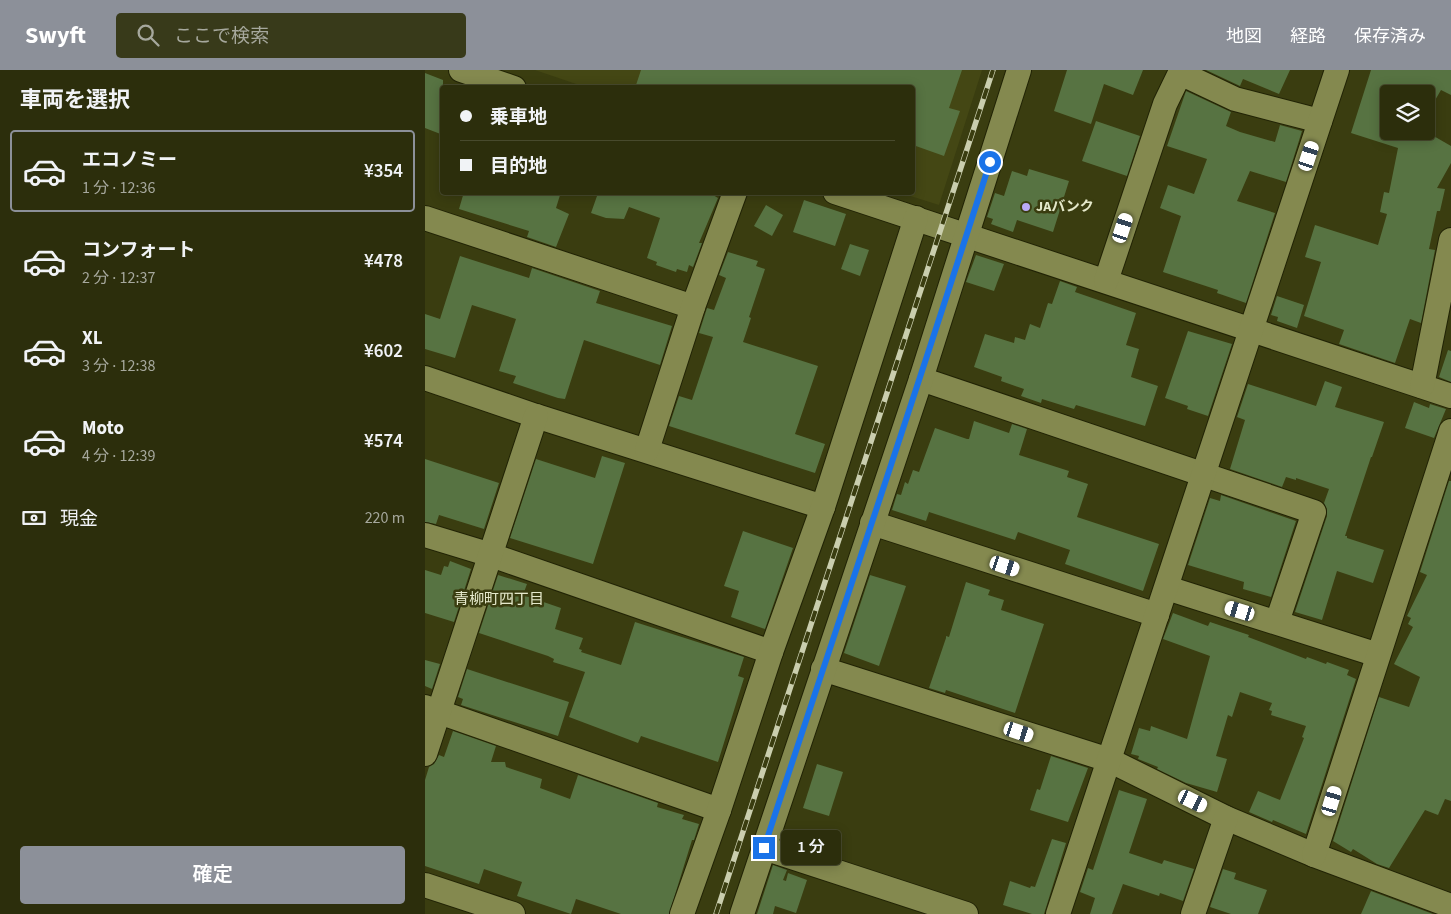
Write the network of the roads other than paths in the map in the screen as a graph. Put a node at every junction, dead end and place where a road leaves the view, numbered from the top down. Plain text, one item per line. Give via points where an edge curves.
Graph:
1 (461, 70) edge
2 (1019, 70) edge
3 (1337, 70) edge
4 (505, 85) edge
5 (1320, 121) junction
6 (734, 195) edge
7 (844, 195) edge
8 (425, 218) edge
9 (915, 218) junction
10 (967, 235) junction
11 (1450, 248) edge
12 (1106, 282) junction
13 (693, 307) junction
14 (1251, 331) junction
15 (425, 378) edge
16 (921, 379) junction
17 (1421, 386) junction
18 (1451, 396) edge
19 (536, 416) junction
20 (1451, 431) edge
21 (647, 450) junction
22 (1205, 474) junction
23 (823, 506) junction
24 (872, 523) junction
25 (425, 535) edge
26 (491, 555) junction
27 (1167, 588) junction
28 (1157, 615) junction
29 (1277, 622) junction
30 (771, 652) junction
31 (1378, 655) junction
32 (823, 669) junction
33 (432, 709) edge
34 (425, 754) edge
35 (1109, 760) junction
36 (719, 810) junction
37 (1226, 818) junction
38 (764, 848) junction
39 (1314, 855) junction
40 (425, 885) edge
41 (1451, 906) edge
42 (513, 914) edge
43 (682, 914) edge
44 (742, 914) edge
45 (966, 914) edge
46 (1058, 914) edge
47 (1193, 914) edge

1 - 4 street
2 - 10 street
3 - 5 street
5 - 12 street via 1235,99 1180,73 1165,104
5 - 14 street
6 - 13 street
7 - 9 street
8 - 13 street
9 - 10 street
9 - 23 street
10 - 12 street
10 - 16 street
11 - 17 street
12 - 14 street
13 - 21 street
14 - 17 street
14 - 22 street
15 - 19 street
16 - 22 street
16 - 24 street
17 - 18 street
19 - 21 street
19 - 26 street
20 - 31 street
21 - 23 street
22 - 27 street
22 - 29 street via 1313,512
23 - 30 street
24 - 28 street
24 - 32 street
25 - 26 street
26 - 30 street
26 - 33 street
27 - 28 street
27 - 29 street
28 - 35 street
29 - 31 street
30 - 36 street
31 - 39 street
32 - 35 street
32 - 38 street
33 - 34 street
33 - 36 street
35 - 37 street
35 - 46 street
36 - 43 street
37 - 39 street
37 - 47 street
38 - 44 street
38 - 45 street
39 - 41 street
40 - 42 street

